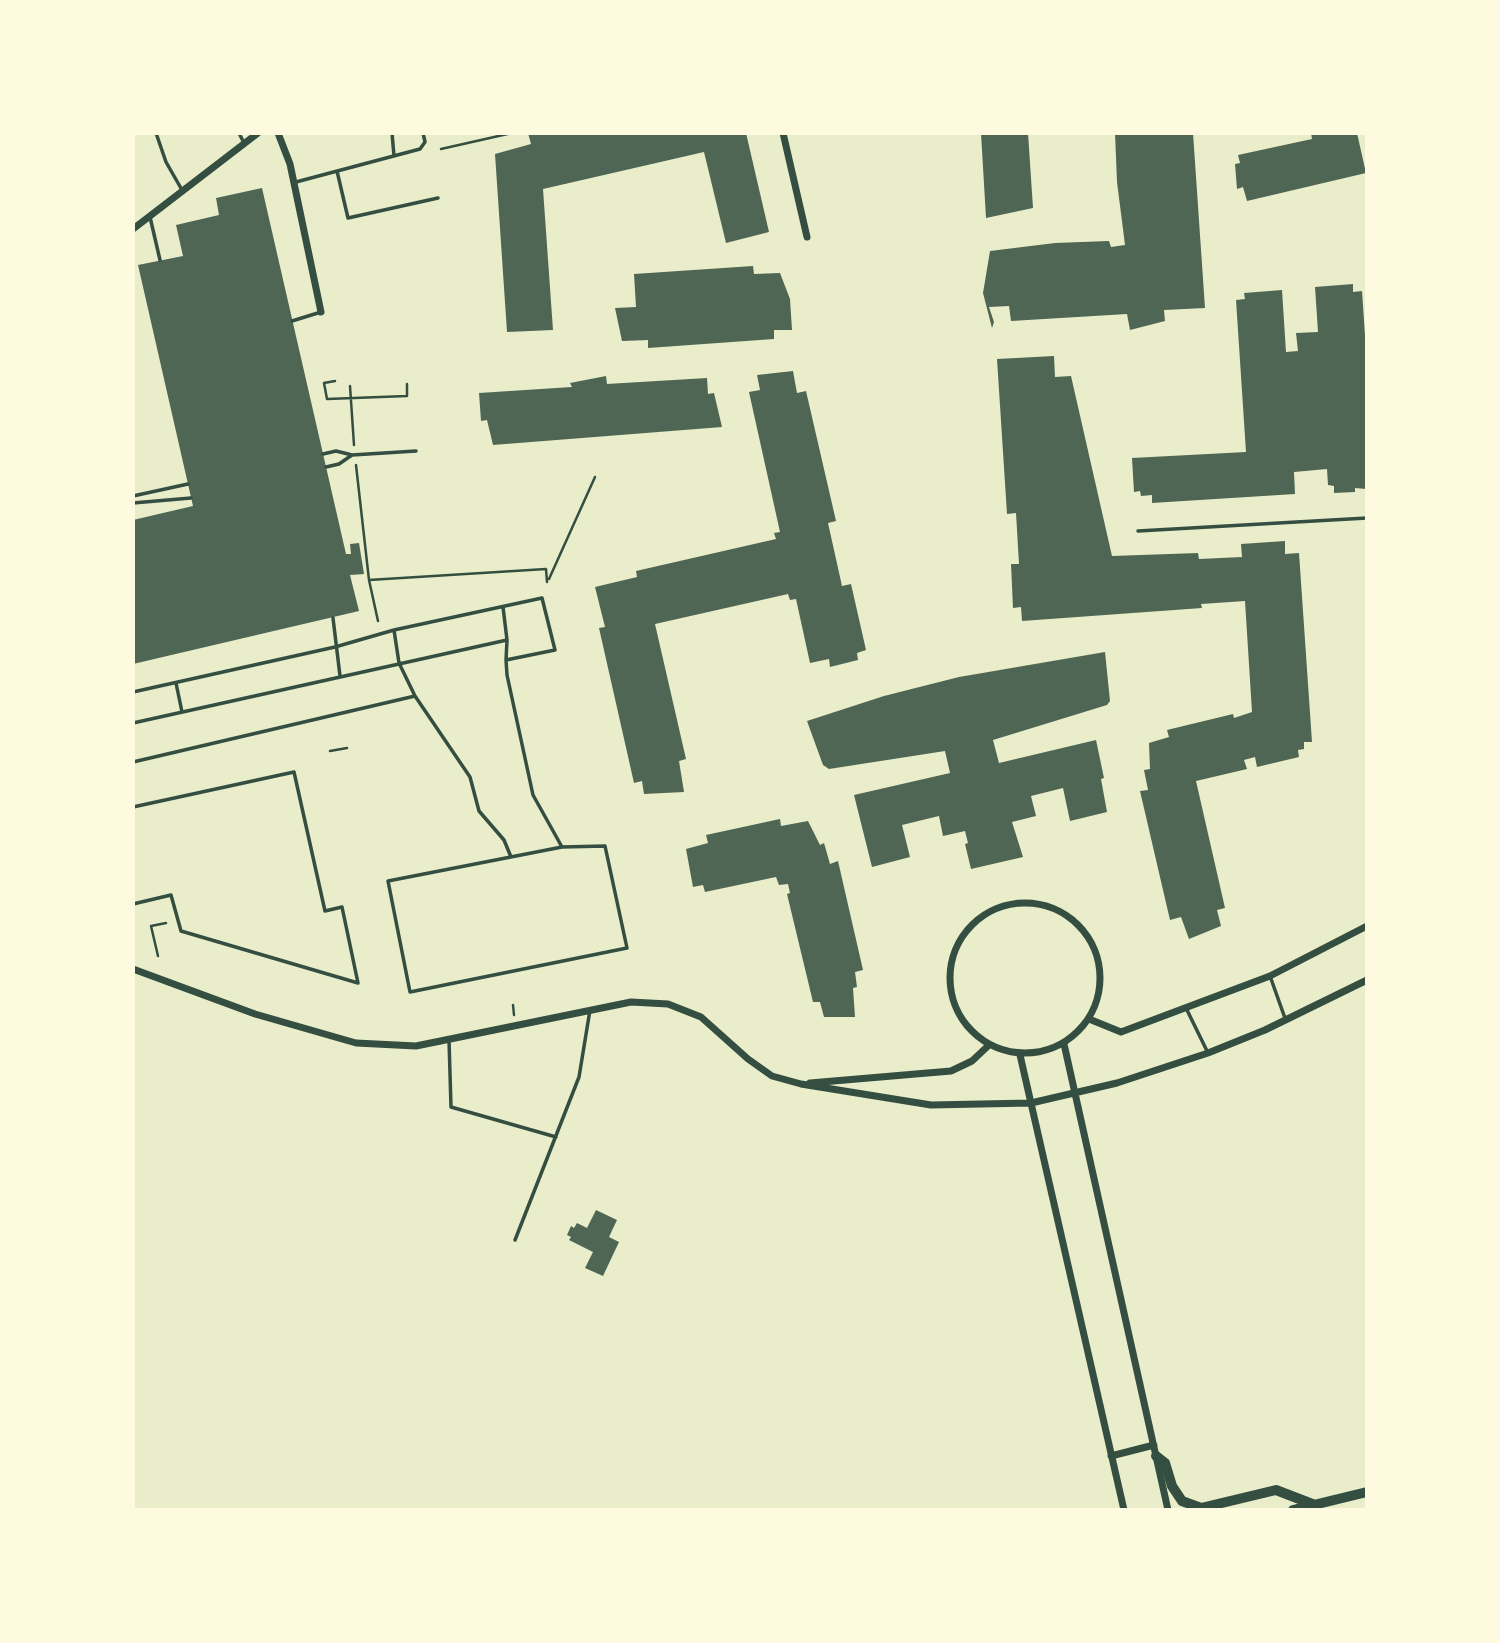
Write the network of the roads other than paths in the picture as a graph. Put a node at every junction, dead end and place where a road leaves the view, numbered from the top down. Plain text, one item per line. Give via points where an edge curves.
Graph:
1 (156, 133) edge
2 (239, 133) edge
3 (258, 133) edge
4 (278, 133) edge
5 (392, 133) edge
6 (423, 133) edge
7 (783, 133) edge
8 (244, 143) junction
9 (394, 156) junction
10 (337, 172) junction
11 (294, 183) junction
12 (182, 190) junction
13 (438, 198) dead end
14 (150, 215) junction
15 (133, 229) edge
16 (807, 237) dead end
17 (160, 260) dead end
18 (321, 312) joint
19 (292, 321) dead end
20 (416, 451) dead end
21 (323, 454) dead end
22 (352, 454) junction
23 (326, 467) dead end
24 (188, 484) dead end
25 (133, 496) edge
26 (191, 498) dead end
27 (133, 503) edge
28 (1367, 518) edge
29 (1138, 531) dead end
30 (503, 607) junction
31 (333, 618) dead end
32 (394, 630) junction
33 (508, 640) junction
34 (335, 647) junction
35 (506, 660) junction
36 (399, 663) junction
37 (340, 677) junction
38 (176, 683) junction
39 (133, 692) edge
40 (415, 696) junction
41 (182, 712) junction
42 (133, 723) edge
43 (133, 762) edge
44 (133, 807) edge
45 (562, 847) junction
46 (511, 857) junction
47 (133, 904) edge
48 (1367, 926) edge
49 (133, 969) edge
50 (1270, 976) junction
51 (1367, 981) edge
52 (1186, 1008) junction
53 (590, 1010) junction
54 (1089, 1019) junction
55 (1286, 1021) junction
56 (449, 1040) junction
57 (1064, 1044) junction
58 (989, 1045) junction
59 (1208, 1053) junction
60 (1020, 1055) junction
61 (801, 1084) junction
62 (1075, 1095) junction
63 (1031, 1103) junction
64 (556, 1137) junction
65 (515, 1240) dead end
66 (1155, 1451) junction
67 (1111, 1455) junction
68 (1367, 1492) edge
69 (1315, 1504) junction
70 (1124, 1510) edge
71 (1168, 1510) edge
72 (1293, 1510) edge

1 - 12 lane
2 - 8 lane
3 - 8 street
4 - 11 street
5 - 9 lane
6 - 9 lane via 425,142 420,149
7 - 16 street
8 - 12 street
9 - 10 lane
10 - 11 lane
10 - 13 lane via 348,218
11 - 18 street
12 - 14 street
14 - 15 street
14 - 17 lane
18 - 19 lane
20 - 22 lane
21 - 22 lane
22 - 23 lane
24 - 25 lane
26 - 27 lane
28 - 29 lane
30 - 32 lane
30 - 33 lane
30 - 35 lane via 542,598 555,650
31 - 34 lane
32 - 34 lane
32 - 36 lane
33 - 35 lane
33 - 36 lane
34 - 37 lane
34 - 38 lane
35 - 45 lane via 533,795
36 - 37 lane
36 - 40 lane
37 - 41 lane
38 - 39 lane
38 - 41 lane
40 - 43 lane
40 - 46 lane via 470,777 479,811 504,840
41 - 42 lane
44 - 47 lane via 294,772 325,911 342,907 358,983 181,931 171,895
45 - 46 lane
45 - 46 lane via 605,846 626,948 410,992 388,881
48 - 50 street
49 - 56 street via 255,1014 356,1043 416,1046
50 - 52 street
50 - 55 lane
51 - 55 street
52 - 54 street via 1121,1032
52 - 59 lane
53 - 56 street
53 - 61 street via 631,1002 668,1004 701,1017 772,1076
53 - 64 lane via 579,1077
54 - 57 street
54 - 58 street via 1097,996 1098,971 1093,948 1082,931 1041,905 1020,901 1000,905 967,930 952,969 954,994 964,1017
55 - 59 street
56 - 64 lane via 451,1107
57 - 60 street
57 - 62 street
58 - 60 street
58 - 61 street via 972,1061 951,1070
59 - 62 street
60 - 63 street
61 - 63 street via 932,1105
62 - 63 street
62 - 66 street
63 - 67 street
64 - 65 lane
66 - 67 street
66 - 69 main road via 1182,1501 1201,1508 1276,1490
66 - 71 street
67 - 70 street
68 - 69 main road
69 - 72 main road

